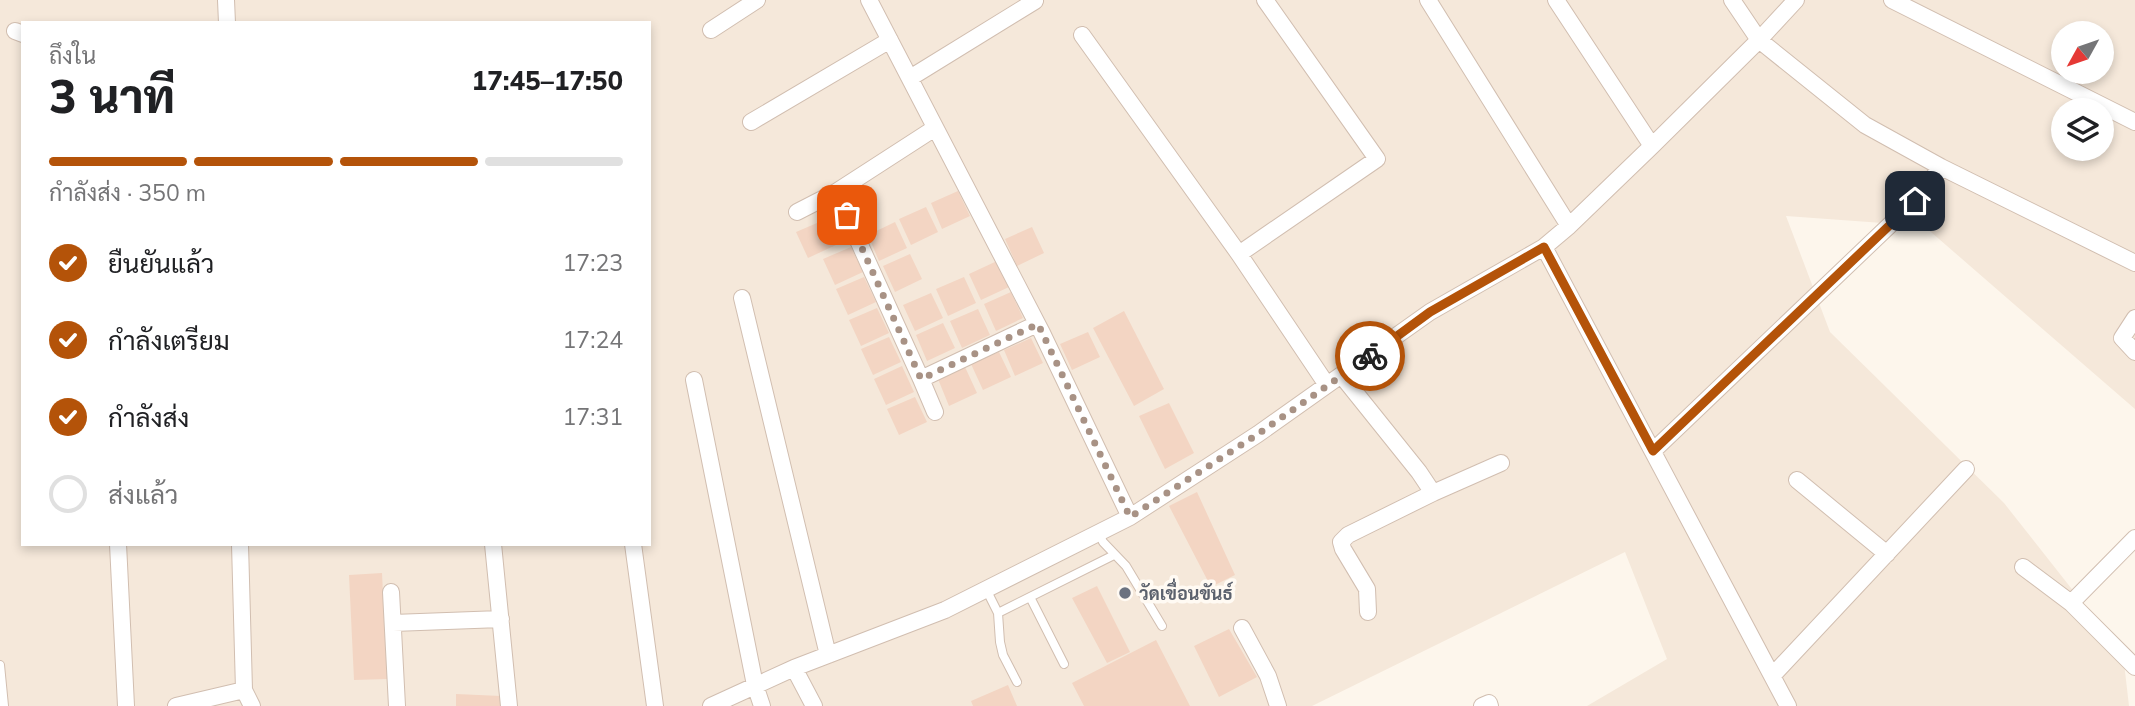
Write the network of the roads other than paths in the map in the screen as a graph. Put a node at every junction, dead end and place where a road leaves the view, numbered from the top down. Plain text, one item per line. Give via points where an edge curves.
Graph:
1 (226, 0) edge
2 (757, 0) edge
3 (869, 0) edge
4 (1265, 0) edge
5 (1427, 0) edge
6 (1556, 0) edge
7 (1732, 0) edge
8 (1796, 0) edge
9 (1892, 0) edge
10 (1035, 1) edge
11 (227, 21) edge
12 (711, 30) dead end
13 (1082, 35) dead end
14 (890, 40) junction
15 (1759, 40) junction
16 (910, 78) junction
17 (751, 122) dead end
18 (2135, 122) edge
19 (935, 128) junction
20 (1652, 146) junction
21 (1941, 167) junction
22 (836, 192) junction
23 (797, 212) dead end
24 (1569, 226) junction
25 (1544, 247) junction
26 (1239, 254) junction
27 (2135, 263) edge
28 (742, 298) dead end
29 (2135, 318) edge
30 (1038, 324) junction
31 (2135, 352) edge
32 (1342, 376) junction
33 (921, 379) junction
34 (694, 380) dead end
35 (1327, 385) junction
36 (935, 412) dead end
37 (1653, 451) junction
38 (1501, 463) dead end
39 (1966, 468) dead end
40 (1797, 480) dead end
41 (1433, 493) junction
42 (1130, 517) junction
43 (1098, 533) junction
44 (2135, 538) edge
45 (118, 546) edge
46 (240, 546) edge
47 (493, 546) edge
48 (633, 546) edge
49 (1887, 554) junction
50 (1114, 555) junction
51 (2023, 567) dead end
52 (986, 589) junction
53 (391, 592) dead end
54 (1030, 597) junction
55 (2071, 603) junction
56 (1368, 612) dead end
57 (998, 613) junction
58 (501, 619) junction
59 (393, 623) junction
60 (1162, 626) dead end
61 (1242, 628) dead end
62 (2135, 642) edge
63 (2123, 654) junction
64 (828, 655) junction
65 (0, 664) edge
66 (1064, 664) dead end
67 (2135, 667) edge
68 (794, 668) junction
69 (1773, 675) junction
70 (1017, 682) dead end
71 (755, 685) junction
72 (244, 690) junction
73 (4, 706) edge
74 (126, 706) edge
75 (176, 706) edge
76 (252, 706) edge
77 (397, 706) edge
78 (509, 706) edge
79 (655, 706) edge
80 (711, 706) edge
81 (762, 706) edge
82 (814, 706) edge
83 (1278, 706) edge
84 (1482, 706) edge
85 (1490, 706) edge
86 (1788, 706) edge

1 - 11 street
2 - 12 street
3 - 14 street
4 - 26 street via 1377,159
5 - 24 street
6 - 20 street
7 - 15 street
8 - 15 street
9 - 18 street
10 - 16 street
13 - 26 street
14 - 16 street
14 - 17 street
15 - 20 street
15 - 21 street via 1865,125
16 - 19 street
19 - 22 street
19 - 30 street
20 - 24 street
21 - 27 street
21 - 37 street via 1915,201
22 - 23 street
22 - 33 street
24 - 25 street
25 - 32 street via 1430,312
25 - 37 street
26 - 35 street
28 - 64 street
29 - 31 street via 2122,338
30 - 33 street
30 - 42 street
32 - 35 street
32 - 41 street
33 - 36 street
34 - 71 street
35 - 42 street
37 - 69 street
38 - 41 street
39 - 49 street
40 - 49 street
41 - 56 street via 1342,542 1367,589
42 - 43 street
43 - 50 lane
43 - 52 street
44 - 55 street
45 - 74 street
46 - 72 street
47 - 58 street
48 - 79 street
49 - 69 street
50 - 54 lane
50 - 60 lane via 1126,566
51 - 55 street
52 - 57 lane
52 - 64 street via 945,610
53 - 59 street
54 - 57 lane
54 - 66 lane
55 - 63 street
57 - 70 lane via 1003,655
58 - 59 street
58 - 78 street
59 - 77 street
61 - 83 street
62 - 63 street
63 - 67 street
64 - 68 street
65 - 73 lane
68 - 71 street
68 - 82 street
69 - 86 street
71 - 80 street
71 - 81 street
72 - 75 street
72 - 76 street
84 - 85 street

